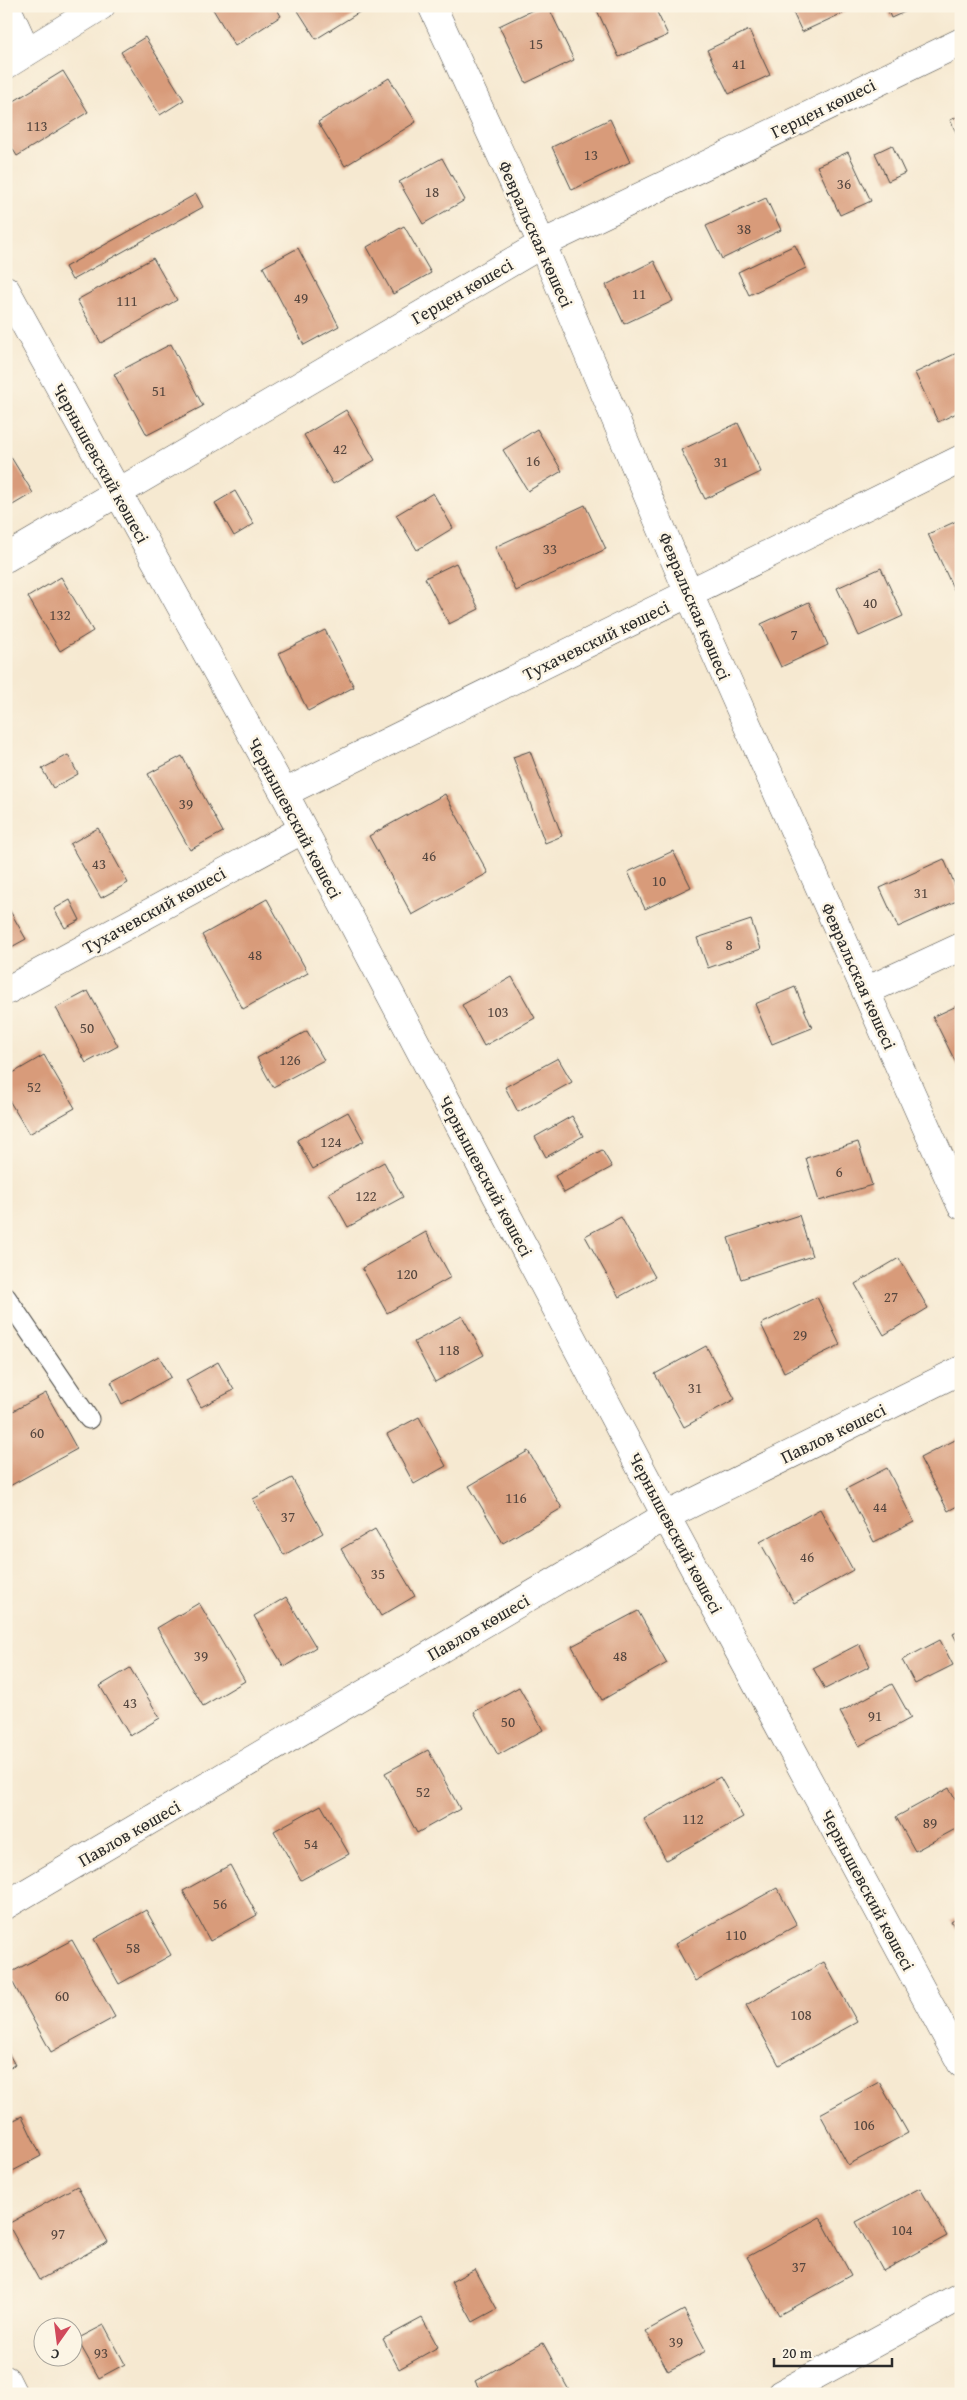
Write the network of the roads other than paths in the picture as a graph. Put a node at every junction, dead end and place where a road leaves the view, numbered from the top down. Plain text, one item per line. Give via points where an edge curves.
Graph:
1 (6, 6) edge
2 (101, 6) edge
3 (432, 6) edge
4 (961, 42) edge
5 (17, 59) edge
6 (542, 244) junction
7 (6, 290) edge
8 (961, 459) edge
9 (117, 493) junction
10 (6, 558) edge
11 (689, 594) junction
12 (284, 793) junction
13 (302, 830) junction
14 (961, 947) edge
15 (6, 991) edge
16 (866, 991) junction
17 (961, 1205) edge
18 (6, 1297) edge
19 (961, 1370) edge
20 (89, 1419) dead end
21 (666, 1516) junction
22 (6, 1905) edge
23 (952, 2024) edge
24 (961, 2063) edge
25 (961, 2296) edge
26 (6, 2380) edge
27 (14, 2394) edge
28 (781, 2394) edge

1 - 5 street
2 - 5 street
3 - 6 street, Февральская көшесі
4 - 6 street, Герцен көшесі
6 - 9 street, Герцен көшесі
6 - 11 street, Февральская көшесі
7 - 9 street, Чернышевский көшесі
8 - 11 street, Тухачевский көшесі
9 - 10 street, Герцен көшесі
9 - 12 street, Чернышевский көшесі
11 - 12 street, Тухачевский көшесі
11 - 16 street, Февральская көшесі
12 - 13 street, Чернышевский көшесі
13 - 15 street, Тухачевский көшесі
13 - 21 street, Чернышевский көшесі
14 - 16 street
16 - 17 street, Февральская көшесі
18 - 20 lane
19 - 21 street, Павлов көшесі
21 - 22 street, Павлов көшесі
21 - 23 street, Чернышевский көшесі
23 - 24 street, Чернышевский көшесі
25 - 28 street
26 - 27 street

